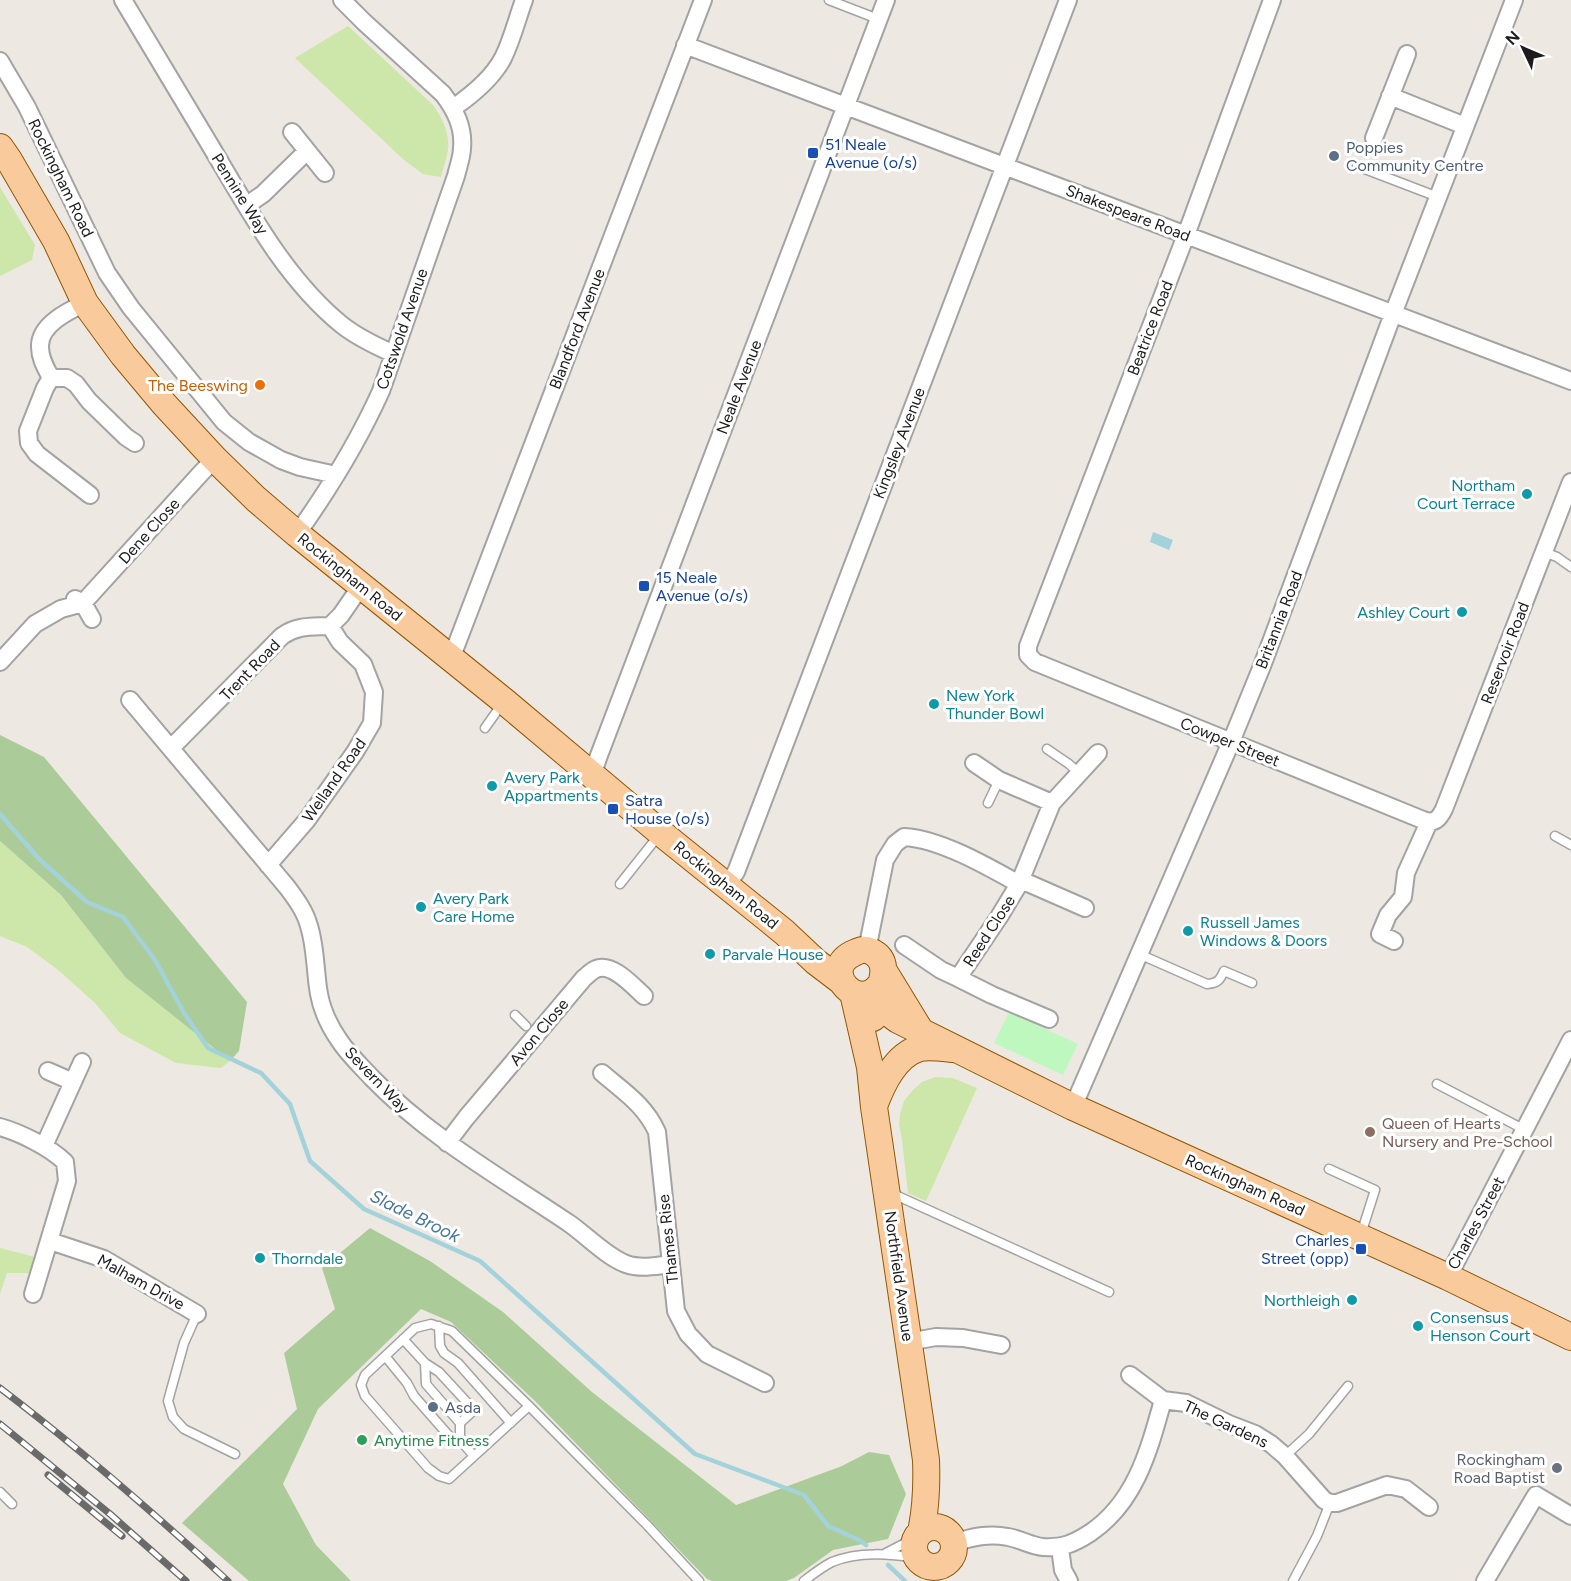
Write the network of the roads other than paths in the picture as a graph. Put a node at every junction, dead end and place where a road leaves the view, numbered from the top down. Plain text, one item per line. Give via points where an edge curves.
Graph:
1 (123, 0) edge
2 (342, 0) edge
3 (524, 0) edge
4 (702, 0) edge
5 (829, 0) edge
6 (886, 0) edge
7 (1068, 0) edge
8 (1272, 0) edge
9 (1514, 0) edge
10 (878, 19) junction
11 (685, 45) junction
12 (1407, 54) dead end
13 (0, 61) edge
14 (1390, 96) junction
15 (846, 106) junction
16 (453, 108) junction
17 (1465, 126) junction
18 (292, 132) dead end
19 (1374, 138) dead end
20 (0, 147) edge
21 (307, 152) junction
22 (1357, 166) dead end
23 (1004, 167) junction
24 (325, 173) dead end
25 (1438, 197) junction
26 (246, 205) junction
27 (1186, 234) junction
28 (85, 303) junction
29 (1394, 314) junction
30 (394, 354) junction
31 (51, 378) junction
32 (1571, 381) edge
33 (135, 442) dead end
34 (215, 459) junction
35 (336, 475) junction
36 (1571, 482) edge
37 (90, 495) dead end
38 (297, 534) junction
39 (1544, 552) junction
40 (1571, 567) edge
41 (361, 586) junction
42 (76, 600) junction
43 (92, 619) dead end
44 (330, 626) junction
45 (1028, 655) joint
46 (450, 657) junction
47 (0, 662) edge
48 (130, 700) dead end
49 (504, 701) junction
50 (485, 728) dead end
51 (1231, 742) junction
52 (171, 748) junction
53 (1047, 749) dead end
54 (1098, 753) dead end
55 (974, 764) dead end
56 (589, 772) junction
57 (1079, 773) junction
58 (999, 780) junction
59 (988, 802) dead end
60 (1052, 803) junction
61 (1432, 822) junction
62 (661, 833) junction
63 (1555, 836) dead end
64 (1571, 845) edge
65 (268, 865) junction
66 (1020, 882) junction
67 (620, 884) dead end
68 (726, 885) junction
69 (1085, 908) dead end
70 (784, 932) junction
71 (1381, 935) dead end
72 (904, 945) dead end
73 (861, 951) junction
74 (1139, 954) junction
75 (958, 978) junction
76 (1252, 983) dead end
77 (867, 988) junction
78 (644, 996) dead end
79 (514, 1015) dead end
80 (1049, 1019) dead end
81 (526, 1026) dead end
82 (1571, 1040) edge
83 (960, 1050) junction
84 (82, 1062) dead end
85 (48, 1071) dead end
86 (602, 1073) dead end
87 (73, 1082) junction
88 (1437, 1084) dead end
89 (874, 1107) junction
90 (1072, 1107) junction
91 (0, 1127) edge
92 (1525, 1130) junction
93 (447, 1143) junction
94 (44, 1146) junction
95 (1329, 1169) dead end
96 (887, 1192) junction
97 (1360, 1238) junction
98 (50, 1241) junction
99 (671, 1264) junction
100 (1448, 1277) junction
101 (1109, 1292) dead end
102 (33, 1294) dead end
103 (197, 1314) joint
104 (439, 1326) junction
105 (1571, 1337) edge
106 (403, 1339) junction
107 (908, 1342) junction
108 (1001, 1345) dead end
109 (385, 1356) junction
110 (425, 1363) junction
111 (1130, 1375) dead end
112 (765, 1383) dead end
113 (1348, 1386) dead end
114 (1163, 1400) junction
115 (529, 1406) junction
116 (460, 1423) junction
117 (511, 1423) junction
118 (460, 1440) junction
119 (235, 1454) dead end
120 (474, 1456) junction
121 (1285, 1456) junction
122 (0, 1492) edge
123 (1330, 1503) junction
124 (12, 1504) dead end
125 (1429, 1506) dead end
126 (1571, 1515) edge
127 (1060, 1548) junction
128 (886, 1553) junction
129 (933, 1554) edge
130 (699, 1581) edge
131 (804, 1581) edge
132 (1069, 1581) edge
133 (1293, 1581) edge
134 (1485, 1581) edge

1 - 26 street, Pennine Way
2 - 16 street via 443,94
3 - 16 street via 494,71
4 - 11 street, Blandford Avenue
5 - 10 lane
6 - 10 street, Neale Avenue
7 - 23 street, Kingsley Avenue
8 - 27 street, Beatrice Road
9 - 17 street, Britannia Road
10 - 15 street, Neale Avenue
11 - 15 street, Shakespeare Road
11 - 46 street, Blandford Avenue
12 - 14 street
13 - 35 street, Rockingham Road via 27,107 107,273 131,308 224,422 281,460
14 - 17 street
14 - 19 street
15 - 23 street, Shakespeare Road
15 - 56 street, Neale Avenue via 596,765
16 - 30 street, Cotswold Avenue via 461,128 463,149
17 - 25 street, Britannia Road
18 - 21 street
20 - 28 main road, Rockingham Road via 56,241
21 - 24 street
21 - 26 street via 264,194
22 - 25 lane
23 - 27 street, Shakespeare Road
23 - 68 street, Kingsley Avenue via 736,872
25 - 29 street, Britannia Road
26 - 30 street, Pennine Way via 282,260 329,314 358,336
27 - 29 street, Shakespeare Road
27 - 45 street, Beatrice Road via 1032,635
28 - 31 street via 45,331 39,345
28 - 34 main road, Rockingham Road via 157,396
29 - 32 street, Shakespeare Road
29 - 51 street, Britannia Road
30 - 35 street, Cotswold Avenue via 366,424
31 - 33 street via 67,378 76,384 89,401
31 - 37 street via 28,431 29,443 37,454
34 - 38 main road, Rockingham Road
34 - 42 street, Dene Close
35 - 38 street, Cotswold Avenue
36 - 39 street, Reservoir Road
38 - 41 main road, Rockingham Road
39 - 40 lane
39 - 61 street, Reservoir Road via 1444,809
41 - 44 street
41 - 46 main road, Rockingham Road
42 - 43 street
42 - 47 street via 35,624
44 - 52 street, Trent Road via 292,629 282,636
44 - 65 street, Welland Road via 363,664 374,692 372,723 307,820
45 - 51 street, Cowper Street via 1035,662
46 - 49 main road, Rockingham Road
48 - 52 street, Severn Way
49 - 50 lane
49 - 56 main road, Rockingham Road
51 - 61 street, Cowper Street
51 - 74 street, Britannia Road
52 - 65 street, Severn Way
53 - 57 lane
54 - 57 street
55 - 58 street
56 - 62 main road, Rockingham Road
57 - 60 street
58 - 59 lane
58 - 60 street
60 - 66 street, Reed Close
61 - 71 street, Reservoir Road via 1406,873 1403,897 1388,915
62 - 67 lane
62 - 68 main road, Rockingham Road
63 - 64 lane
65 - 93 street, Severn Way via 301,906 309,925 320,996 339,1040 385,1091
66 - 69 street
66 - 73 street via 946,849 904,837 885,860
66 - 75 street, Reed Close
68 - 70 main road, Rockingham Road
70 - 73 main road, Rockingham Road via 825,950
70 - 77 main road, Rockingham Road via 816,962
72 - 75 street, Reed Close
73 - 77 main road via 880,958
73 - 77 main road via 847,956 840,972
74 - 76 lane via 1207,984 1221,979 1224,970
74 - 90 street, Britannia Road
75 - 80 street, Reed Close
77 - 83 main road, Rockingham Road via 921,1030
77 - 89 main road, Northfield Avenue
78 - 93 street, Avon Close via 614,971 594,970
79 - 81 lane
82 - 92 street, Charles Street
83 - 89 main road via 935,1047 909,1053 888,1076
83 - 90 main road, Rockingham Road
84 - 87 street
85 - 87 street
86 - 99 street, Thames Rise via 640,1106 657,1132
87 - 94 street
88 - 92 lane
89 - 96 main road, Northfield Avenue
90 - 97 main road, Rockingham Road
91 - 94 street
92 - 100 street, Charles Street
93 - 99 street, Severn Way via 616,1259 649,1267
94 - 98 street via 65,1162 67,1181
95 - 97 lane via 1375,1190
96 - 101 lane
96 - 107 main road, Northfield Avenue
97 - 100 main road, Rockingham Road
98 - 102 street
98 - 103 street, Malham Drive via 104,1259
99 - 112 street, Thames Rise via 676,1311 688,1334 707,1354
100 - 105 main road, Rockingham Road
103 - 119 lane via 184,1343 168,1401 173,1417 184,1429
104 - 106 lane via 415,1328
104 - 115 lane via 452,1331
104 - 117 lane via 444,1353 458,1363
106 - 109 lane
106 - 110 lane
107 - 108 street via 945,1337
107 - 129 main road, Northfield Avenue via 926,1460 925,1512
109 - 118 lane via 450,1437
109 - 120 lane via 365,1375 361,1385 365,1396 428,1468 449,1479
110 - 116 lane via 426,1384
110 - 116 lane via 439,1372 474,1410
111 - 114 street
113 - 121 lane, The Gardens via 1309,1434
114 - 121 street, The Gardens via 1186,1403 1255,1434
114 - 127 street via 1142,1467 1123,1502 1101,1525
115 - 117 lane
115 - 130 lane
116 - 118 lane
117 - 120 lane
118 - 120 lane
121 - 123 street, The Gardens
122 - 124 lane
123 - 125 street via 1387,1485 1406,1489
123 - 133 lane
126 - 134 street via 1536,1495
127 - 129 street via 1038,1547 1008,1537 977,1536
127 - 132 street
128 - 129 lane
128 - 129 lane
128 - 131 lane via 833,1562

